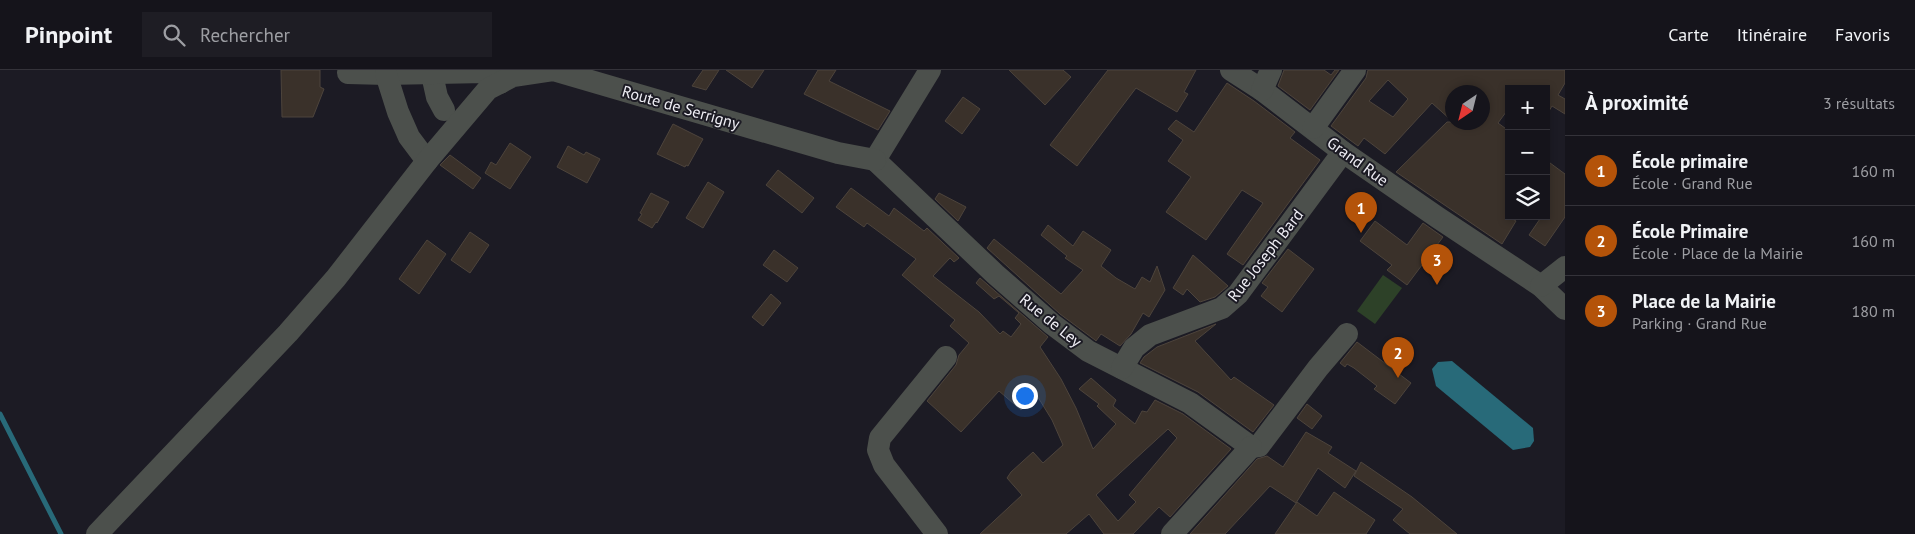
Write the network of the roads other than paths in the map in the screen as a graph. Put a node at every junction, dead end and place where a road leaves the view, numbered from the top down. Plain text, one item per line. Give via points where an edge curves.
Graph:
1 (553, 70) edge
2 (930, 70) edge
3 (1231, 70) edge
4 (1355, 70) edge
5 (430, 72) edge
6 (348, 73) dead end
7 (386, 74) junction
8 (490, 79) edge
9 (1266, 80) edge
10 (444, 110) dead end
11 (1313, 128) junction
12 (1343, 152) junction
13 (875, 160) junction
14 (427, 161) junction
15 (1565, 267) edge
16 (1541, 286) junction
17 (1565, 309) edge
18 (1347, 334) dead end
19 (946, 357) dead end
20 (1122, 368) junction
21 (1251, 446) junction
22 (97, 534) edge
23 (937, 534) edge
24 (1172, 534) edge

1 - 8 street, Route de Serrigny
1 - 13 street, Route de Serrigny via 838,153
2 - 13 street
3 - 9 street, Grand Rue
4 - 11 street
5 - 7 street
5 - 8 street
5 - 10 street via 436,97
6 - 7 street
7 - 14 street via 409,137
8 - 14 street
9 - 11 street, Grand Rue
11 - 12 street, Grand Rue
12 - 16 street, Grand Rue
12 - 20 street, Rue Joseph Bard via 1238,294 1222,308 1150,335 1134,348
13 - 20 street, Rue de Ley via 1052,324 1088,350
14 - 22 street via 336,278 288,333
15 - 16 street
16 - 17 street, Grand Rue
18 - 21 street via 1259,446
19 - 23 street via 880,438 878,450 884,465
20 - 21 street, Rue de Ley via 1190,403
21 - 24 street

